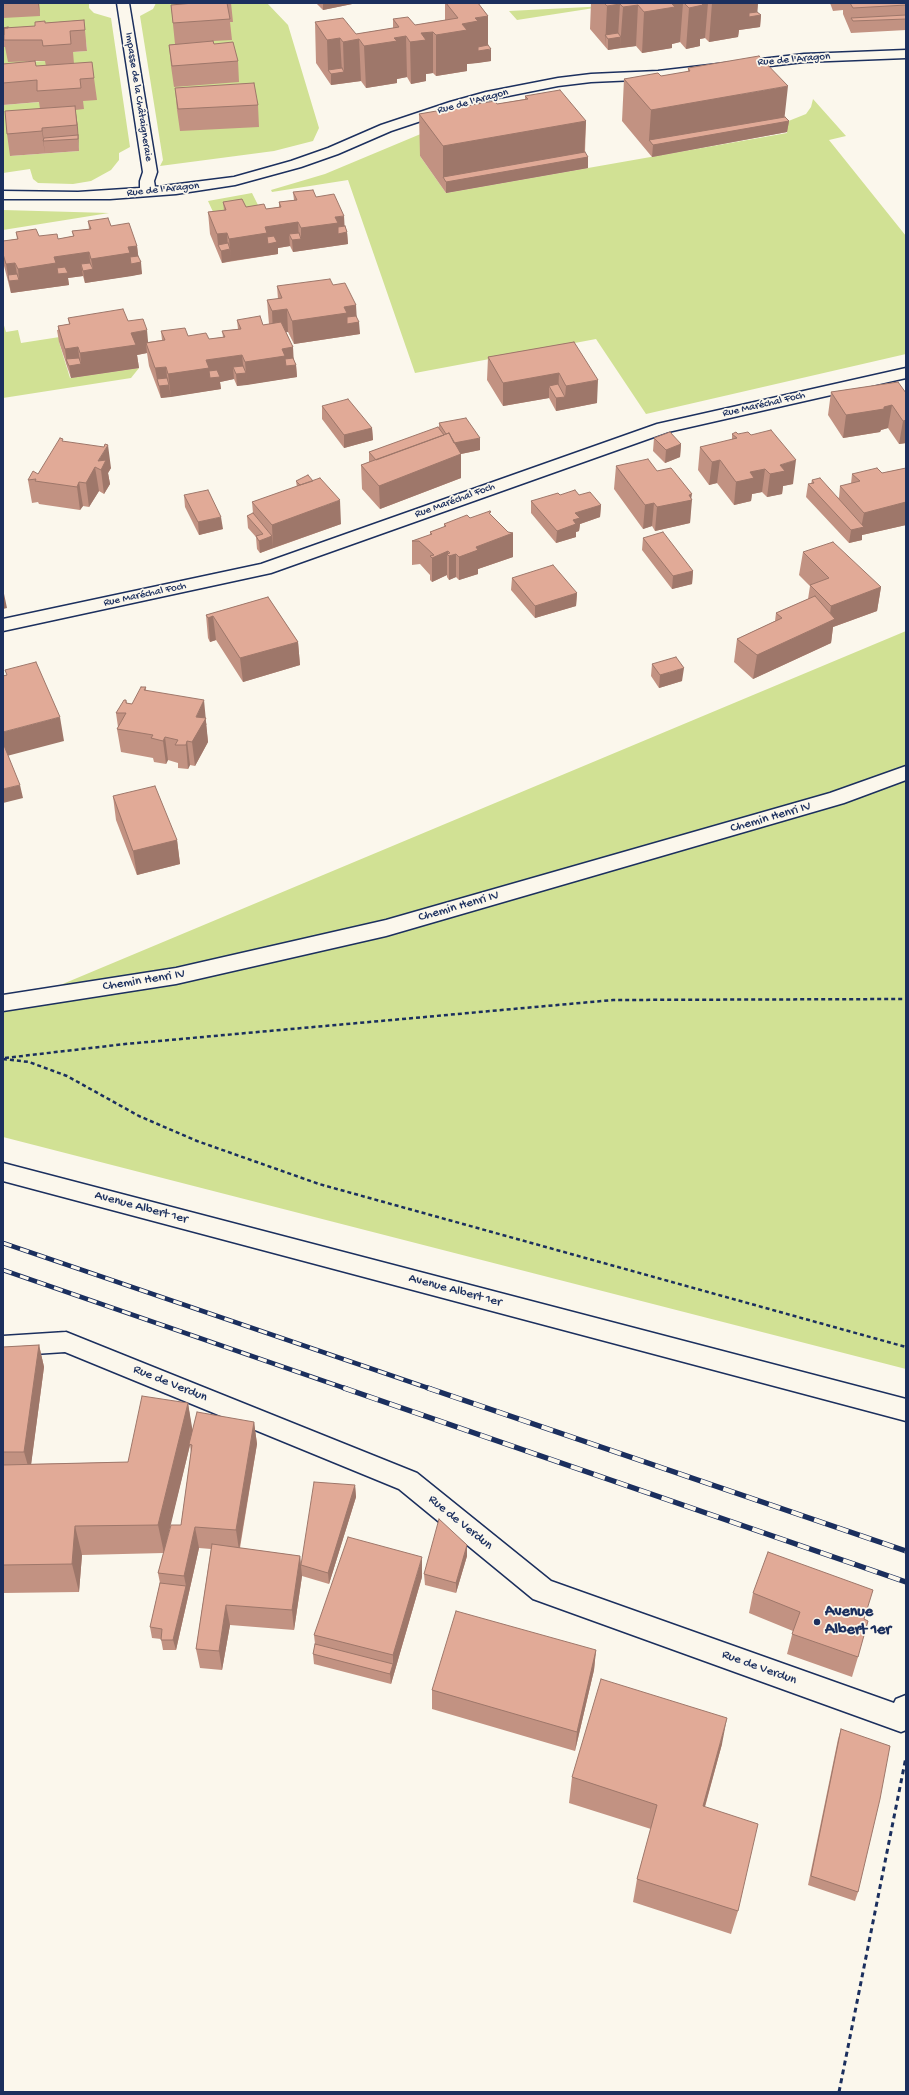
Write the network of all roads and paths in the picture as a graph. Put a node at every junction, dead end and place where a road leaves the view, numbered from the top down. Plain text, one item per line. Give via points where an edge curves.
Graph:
1 (123, 3) edge
2 (906, 54) edge
3 (148, 191) junction
4 (3, 195) edge
5 (906, 373) edge
6 (3, 625) edge
7 (906, 773) edge
8 (906, 999) edge
9 (3, 1002) edge
10 (3, 1058) edge
11 (3, 1172) edge
12 (3, 1346) edge
13 (906, 1347) edge
14 (906, 1410) edge
15 (906, 1708) edge
16 (906, 1757) edge
17 (839, 2092) edge

1 - 3 street, Impasse de la Châtaigneraie via 150,172 147,181
2 - 3 street, Rue de l'Aragon via 804,58 658,75 558,82 486,96 455,105 265,174 183,189
3 - 4 street, Rue de l'Aragon via 78,196
5 - 6 street, Rue Maréchal Foch via 662,428 265,569
7 - 9 street, Chemin Henri IV via 837,798 386,928 176,976
8 - 10 path via 613,1000 125,1044
10 - 13 path via 29,1062 67,1076 139,1116 197,1141 319,1184
11 - 14 street, Avenue Albert 1er
12 - 15 street, Rue de Verdun via 66,1342 408,1481 542,1590 901,1719
16 - 17 path

